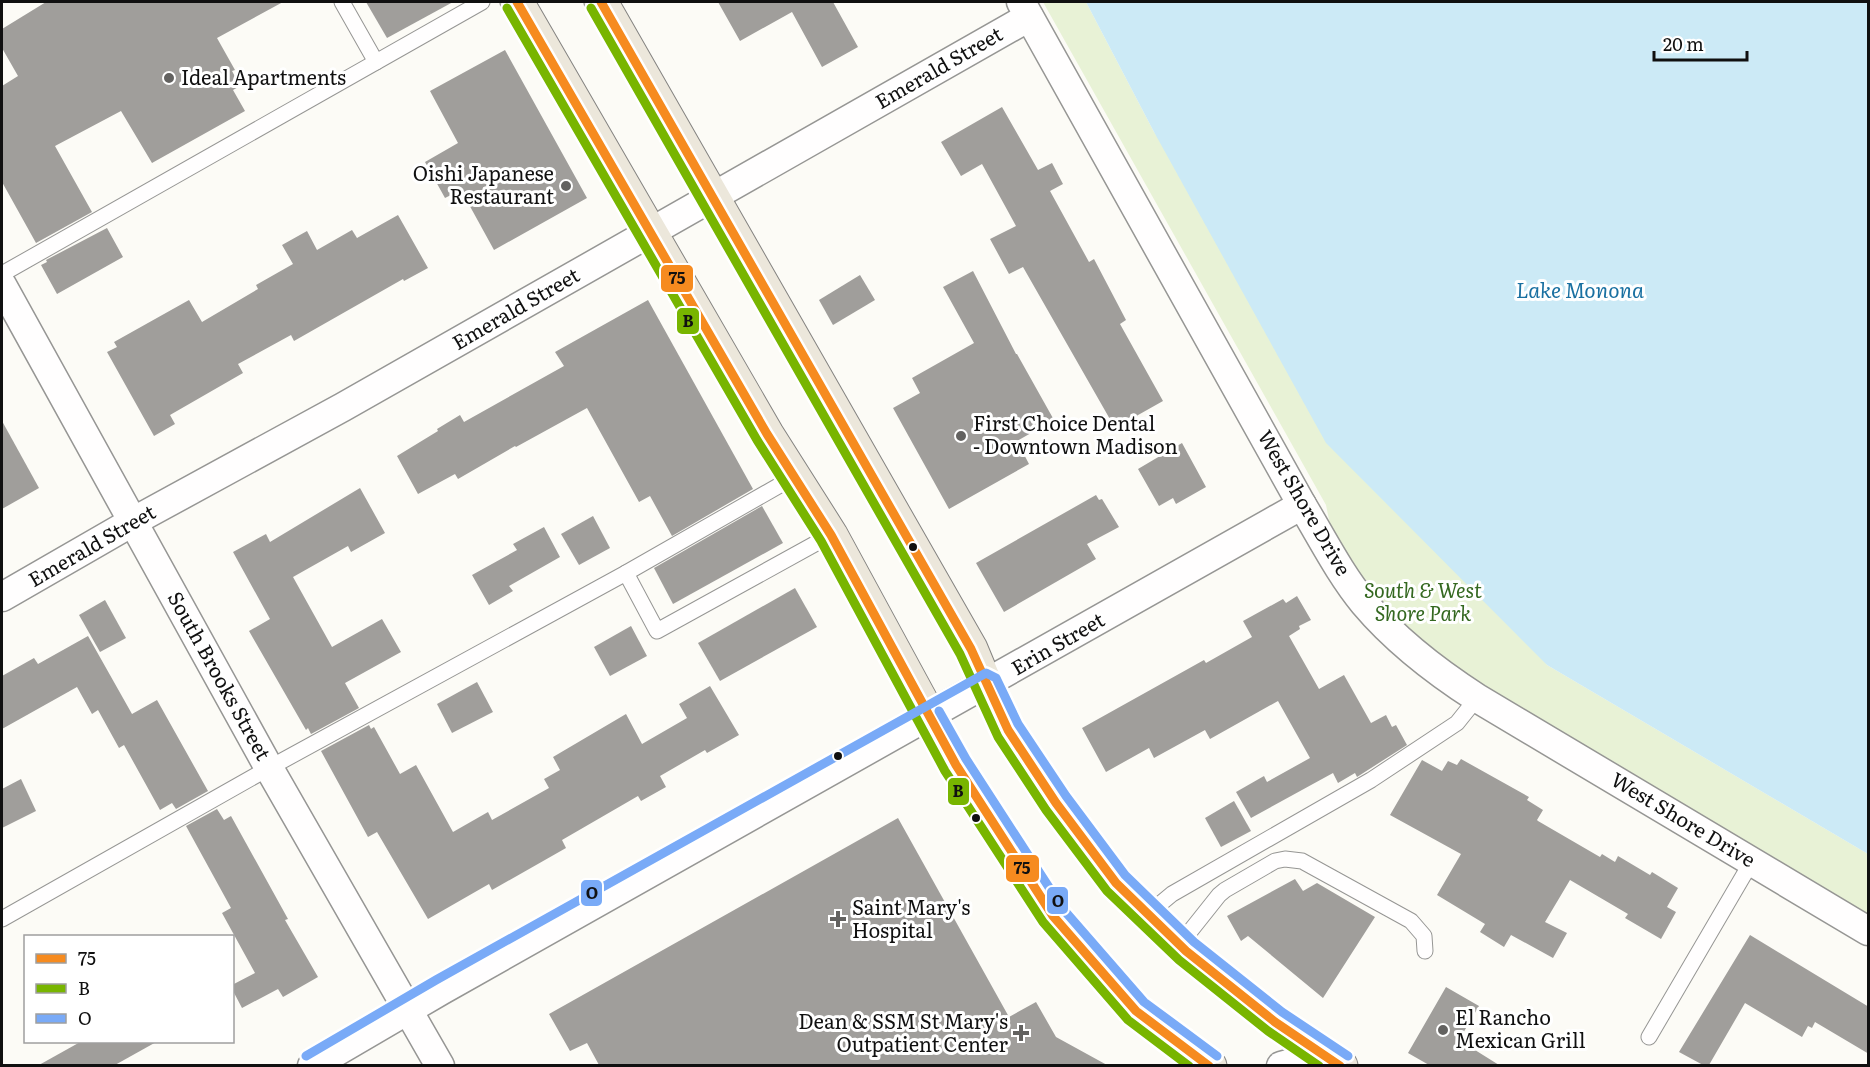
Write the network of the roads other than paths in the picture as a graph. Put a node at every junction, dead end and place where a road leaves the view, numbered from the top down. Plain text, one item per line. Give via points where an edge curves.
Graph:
1 (342, 2) edge
2 (483, 2) edge
3 (517, 2) edge
4 (601, 2) edge
5 (1025, 9) edge
6 (376, 62) junction
7 (713, 197) junction
8 (652, 232) junction
9 (2, 274) edge
10 (2, 285) edge
11 (794, 477) junction
12 (1302, 505) junction
13 (134, 521) junction
14 (831, 535) junction
15 (626, 573) junction
16 (2, 597) edge
17 (986, 685) junction
18 (1477, 698) junction
19 (929, 717) junction
20 (269, 768) junction
21 (1752, 861) junction
22 (1148, 914) junction
23 (2, 919) edge
24 (1869, 931) edge
25 (1180, 944) junction
26 (1425, 951) dead end
27 (408, 1010) junction
28 (1649, 1037) dead end
29 (1333, 1060) edge
30 (312, 1065) edge
31 (440, 1065) edge
32 (1210, 1065) edge
33 (1281, 1065) edge

1 - 6 lane
2 - 6 lane
3 - 8 main road
4 - 7 main road
5 - 7 street, Emerald Street
5 - 12 street, West Shore Drive
6 - 9 lane
7 - 8 street, Emerald Street
7 - 17 main road via 971,649
8 - 11 main road
8 - 13 street, Emerald Street
10 - 13 street, South Brooks Street
11 - 14 main road
11 - 15 lane
12 - 17 street, Erin Street
12 - 18 street, West Shore Drive via 1363,601 1396,638
13 - 16 street, Emerald Street
13 - 20 street, South Brooks Street
14 - 15 lane via 657,631
14 - 19 main road
15 - 20 lane
17 - 19 street, Erin Street
17 - 22 main road via 1008,730 1056,803 1116,883
18 - 21 street, West Shore Drive
18 - 22 lane via 1457,723 1371,780 1172,894
19 - 27 street, Erin Street
19 - 32 main road via 1053,916 1136,1011
20 - 23 lane
20 - 27 street, South Brooks Street
21 - 24 street, West Shore Drive
21 - 28 lane
22 - 25 main road
25 - 26 lane via 1219,895 1264,867 1285,859 1302,861 1411,921 1424,936
25 - 29 main road via 1275,1022
27 - 30 street, Erin Street
27 - 31 street, South Brooks Street
29 - 33 street

